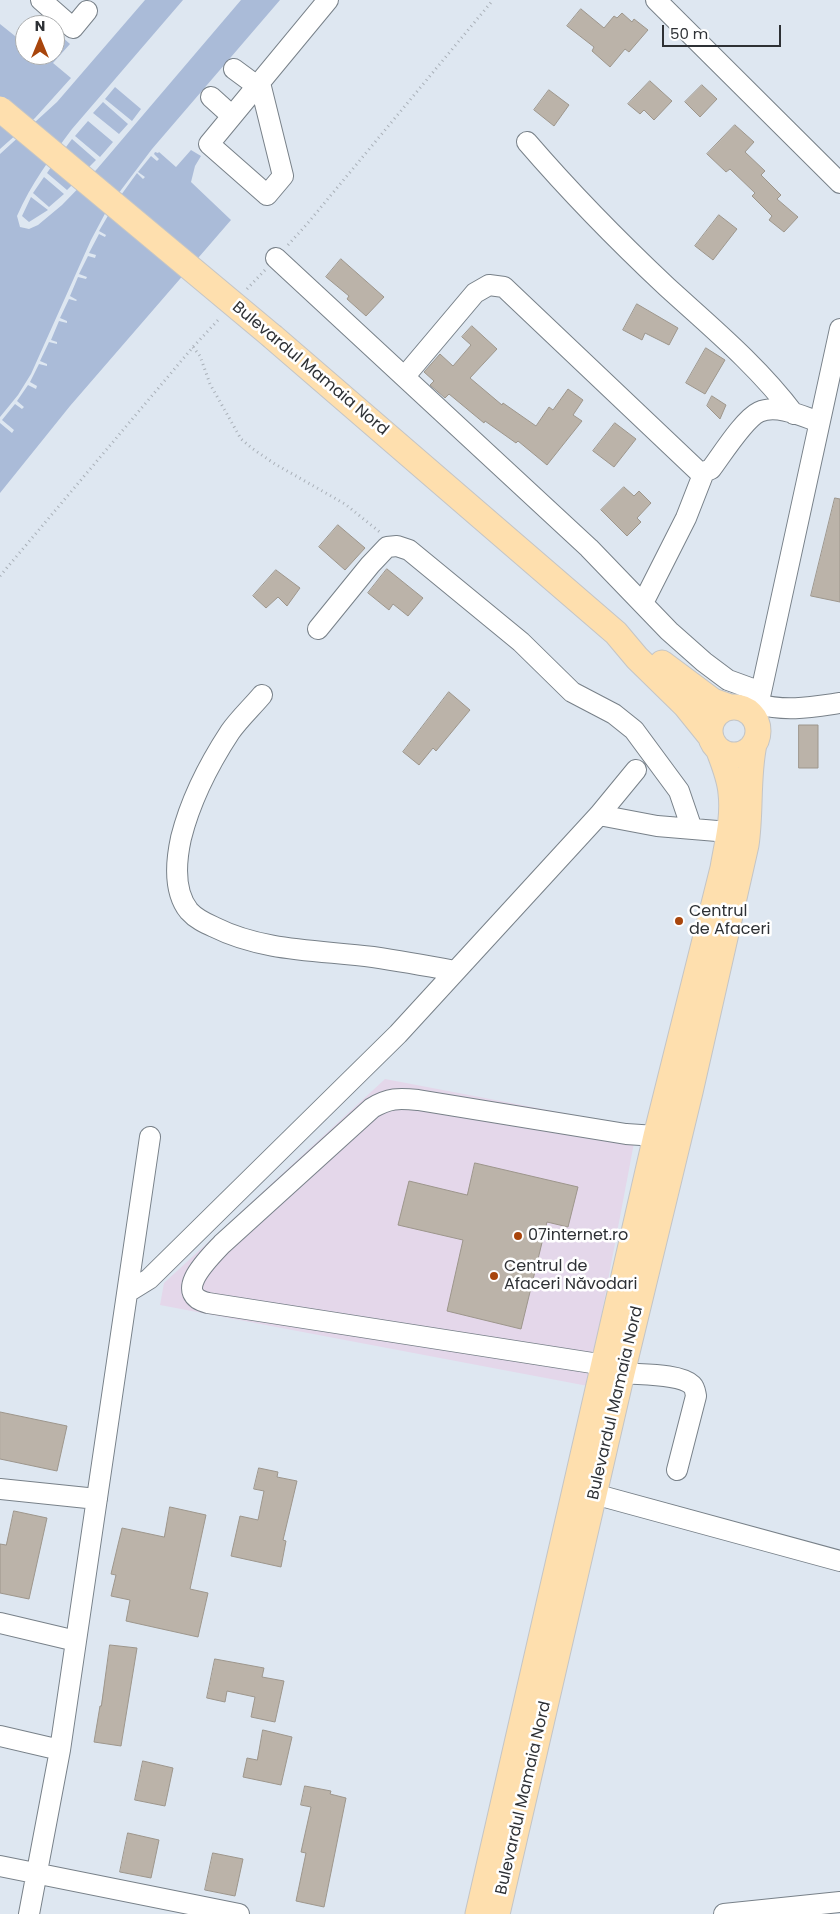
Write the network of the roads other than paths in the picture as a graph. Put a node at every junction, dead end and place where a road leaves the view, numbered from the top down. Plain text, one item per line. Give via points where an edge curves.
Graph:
1 (41, 0) edge
2 (328, 0) edge
3 (656, 0) edge
4 (87, 11) dead end
5 (234, 69) dead end
6 (258, 85) junction
7 (211, 97) dead end
8 (0, 108) edge
9 (232, 116) junction
10 (527, 142) dead end
11 (840, 183) edge
12 (276, 258) dead end
13 (840, 329) edge
14 (405, 376) junction
15 (794, 414) junction
16 (819, 422) junction
17 (704, 472) junction
18 (643, 603) junction
19 (318, 629) dead end
20 (616, 633) junction
21 (262, 695) dead end
22 (840, 703) edge
23 (750, 705) junction
24 (715, 743) junction
25 (754, 744) junction
26 (636, 770) dead end
27 (599, 815) junction
28 (692, 829) junction
29 (729, 832) junction
30 (455, 971) junction
31 (150, 1136) dead end
32 (656, 1136) junction
33 (128, 1292) junction
34 (613, 1369) junction
35 (677, 1470) dead end
36 (0, 1489) edge
37 (594, 1494) junction
38 (97, 1499) junction
39 (840, 1561) edge
40 (0, 1623) edge
41 (76, 1641) junction
42 (0, 1736) edge
43 (60, 1750) junction
44 (0, 1866) edge
45 (37, 1874) junction
46 (840, 1902) edge
47 (29, 1914) edge
48 (239, 1914) edge
49 (478, 1914) edge
50 (497, 1914) edge
51 (724, 1914) edge

1 - 4 street via 73,28
2 - 6 street
3 - 11 street
5 - 6 street
6 - 9 street
6 - 9 street via 283,176 267,195 209,144
7 - 9 street
8 - 20 main road, Bulevardul Mamaia Nord, bridge via 273,337
10 - 15 street via 562,183 645,266 769,382
12 - 14 street
13 - 16 street
14 - 17 street via 475,293 489,285 504,286 698,471
14 - 18 street via 589,548
15 - 16 street
15 - 17 street via 775,410 759,412 745,424 712,469
16 - 23 street
17 - 18 street via 686,518
18 - 23 street via 669,631 728,680
19 - 28 street via 387,548 397,546 409,550 515,636 572,692 614,714 634,730 679,791
20 - 23 main road, Bulevardul Mamaia Nord via 644,648 713,701
20 - 24 main road, Bulevardul Mamaia Nord via 685,704
21 - 30 street via 231,731 212,763 184,826 177,871 180,893 189,910 199,920 255,943
22 - 23 street via 787,709
23 - 24 main road via 716,715 712,722
23 - 25 main road via 758,729
24 - 25 main road via 734,756 749,750
24 - 29 main road, Bulevardul Mamaia Nord via 731,793
25 - 34 main road, Bulevardul Mamaia Nord via 746,845 690,1092
26 - 27 street
27 - 28 street
27 - 30 street
28 - 29 street
29 - 32 main road, Bulevardul Mamaia Nord via 723,868
30 - 33 street via 398,1034 190,1239 149,1279
31 - 33 street
32 - 34 main road, Bulevardul Mamaia Nord
32 - 34 street via 626,1134 418,1100 385,1100 372,1108 222,1244 195,1277 192,1289 198,1301 208,1303
33 - 38 street
34 - 35 street via 672,1377 684,1380 695,1389
34 - 37 main road, Bulevardul Mamaia Nord
34 - 49 main road, Bulevardul Mamaia Nord
36 - 38 street
37 - 39 street
37 - 50 main road, Bulevardul Mamaia Nord
38 - 41 street
40 - 41 street
41 - 43 street
42 - 43 street
43 - 45 street
44 - 45 street
45 - 47 street
45 - 48 street
46 - 51 street

